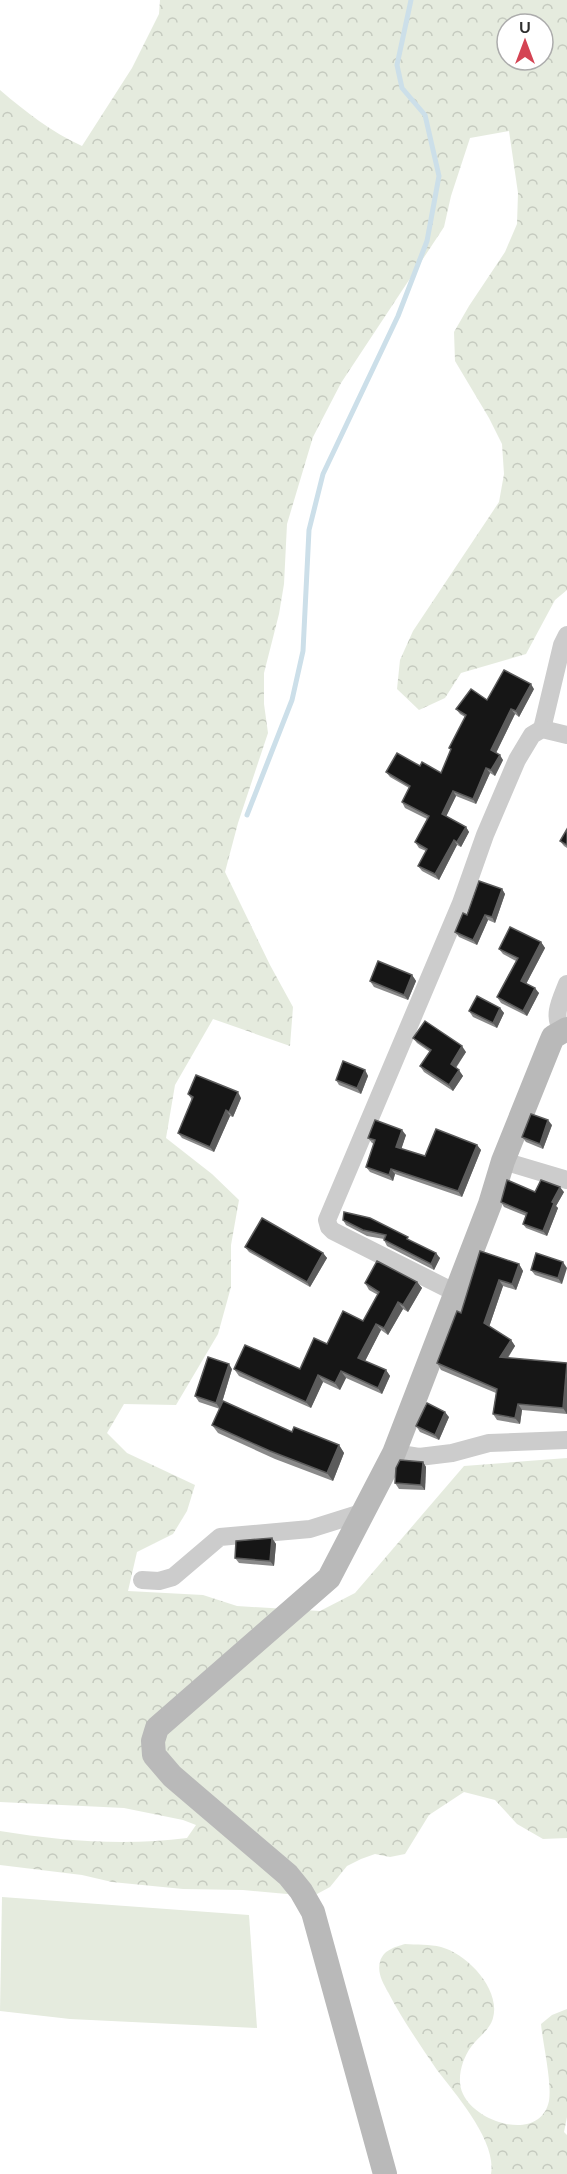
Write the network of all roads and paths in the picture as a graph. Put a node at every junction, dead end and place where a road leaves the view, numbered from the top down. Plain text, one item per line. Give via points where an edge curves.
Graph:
1 (567, 635) edge
2 (542, 729) junction
3 (567, 735) edge
4 (567, 984) edge
5 (565, 1029) edge
6 (503, 1161) junction
7 (567, 1180) edge
8 (456, 1293) junction
9 (567, 1440) edge
10 (394, 1453) junction
11 (364, 1512) junction
12 (142, 1580) dead end
13 (385, 2174) edge

1 - 2 street
2 - 3 street
2 - 8 street via 532,735 517,760 327,1220 333,1231
4 - 5 street via 557,1014 558,1023
5 - 6 main road via 550,1044
6 - 7 street
6 - 8 main road
8 - 10 main road
9 - 10 street via 489,1443 419,1457
10 - 11 main road
11 - 12 street via 310,1529 220,1537 173,1576 159,1581
11 - 13 main road via 326,1582 158,1728 153,1750 172,1776 288,1875 313,1912

